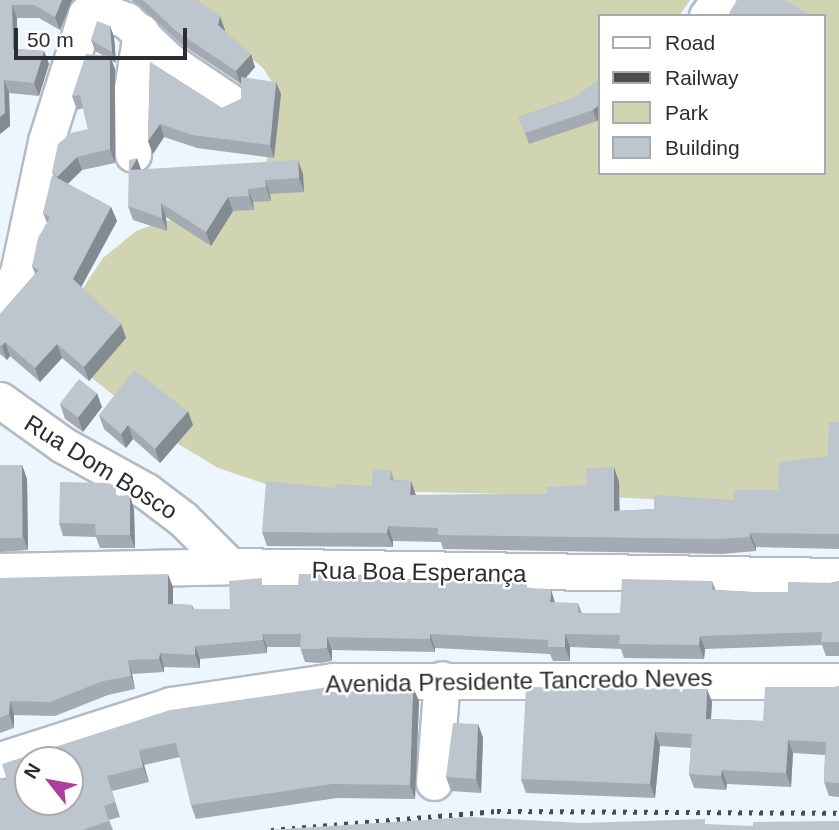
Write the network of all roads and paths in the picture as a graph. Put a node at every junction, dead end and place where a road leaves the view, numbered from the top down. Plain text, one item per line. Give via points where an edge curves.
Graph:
1 (141, 32) junction
2 (229, 101) edge
3 (133, 154) dead end
4 (0, 303) edge
5 (0, 400) edge
6 (230, 566) junction
7 (0, 571) edge
8 (839, 576) edge
9 (442, 679) junction
10 (839, 681) edge
11 (0, 760) edge
12 (434, 782) dead end

1 - 2 street via 168,60
1 - 3 street via 132,89
1 - 4 street via 108,12 91,12 83,19 46,141 25,248
5 - 6 street, Rua Dom Bosco via 52,438 146,491 183,519
6 - 7 street, Rua Boa Esperança
6 - 8 street, Rua Boa Esperança
9 - 10 street, Avenida Presidente Tancredo Neves
9 - 11 street, Avenida Presidente Tancredo Neves via 372,678 212,696 128,716
9 - 12 street

